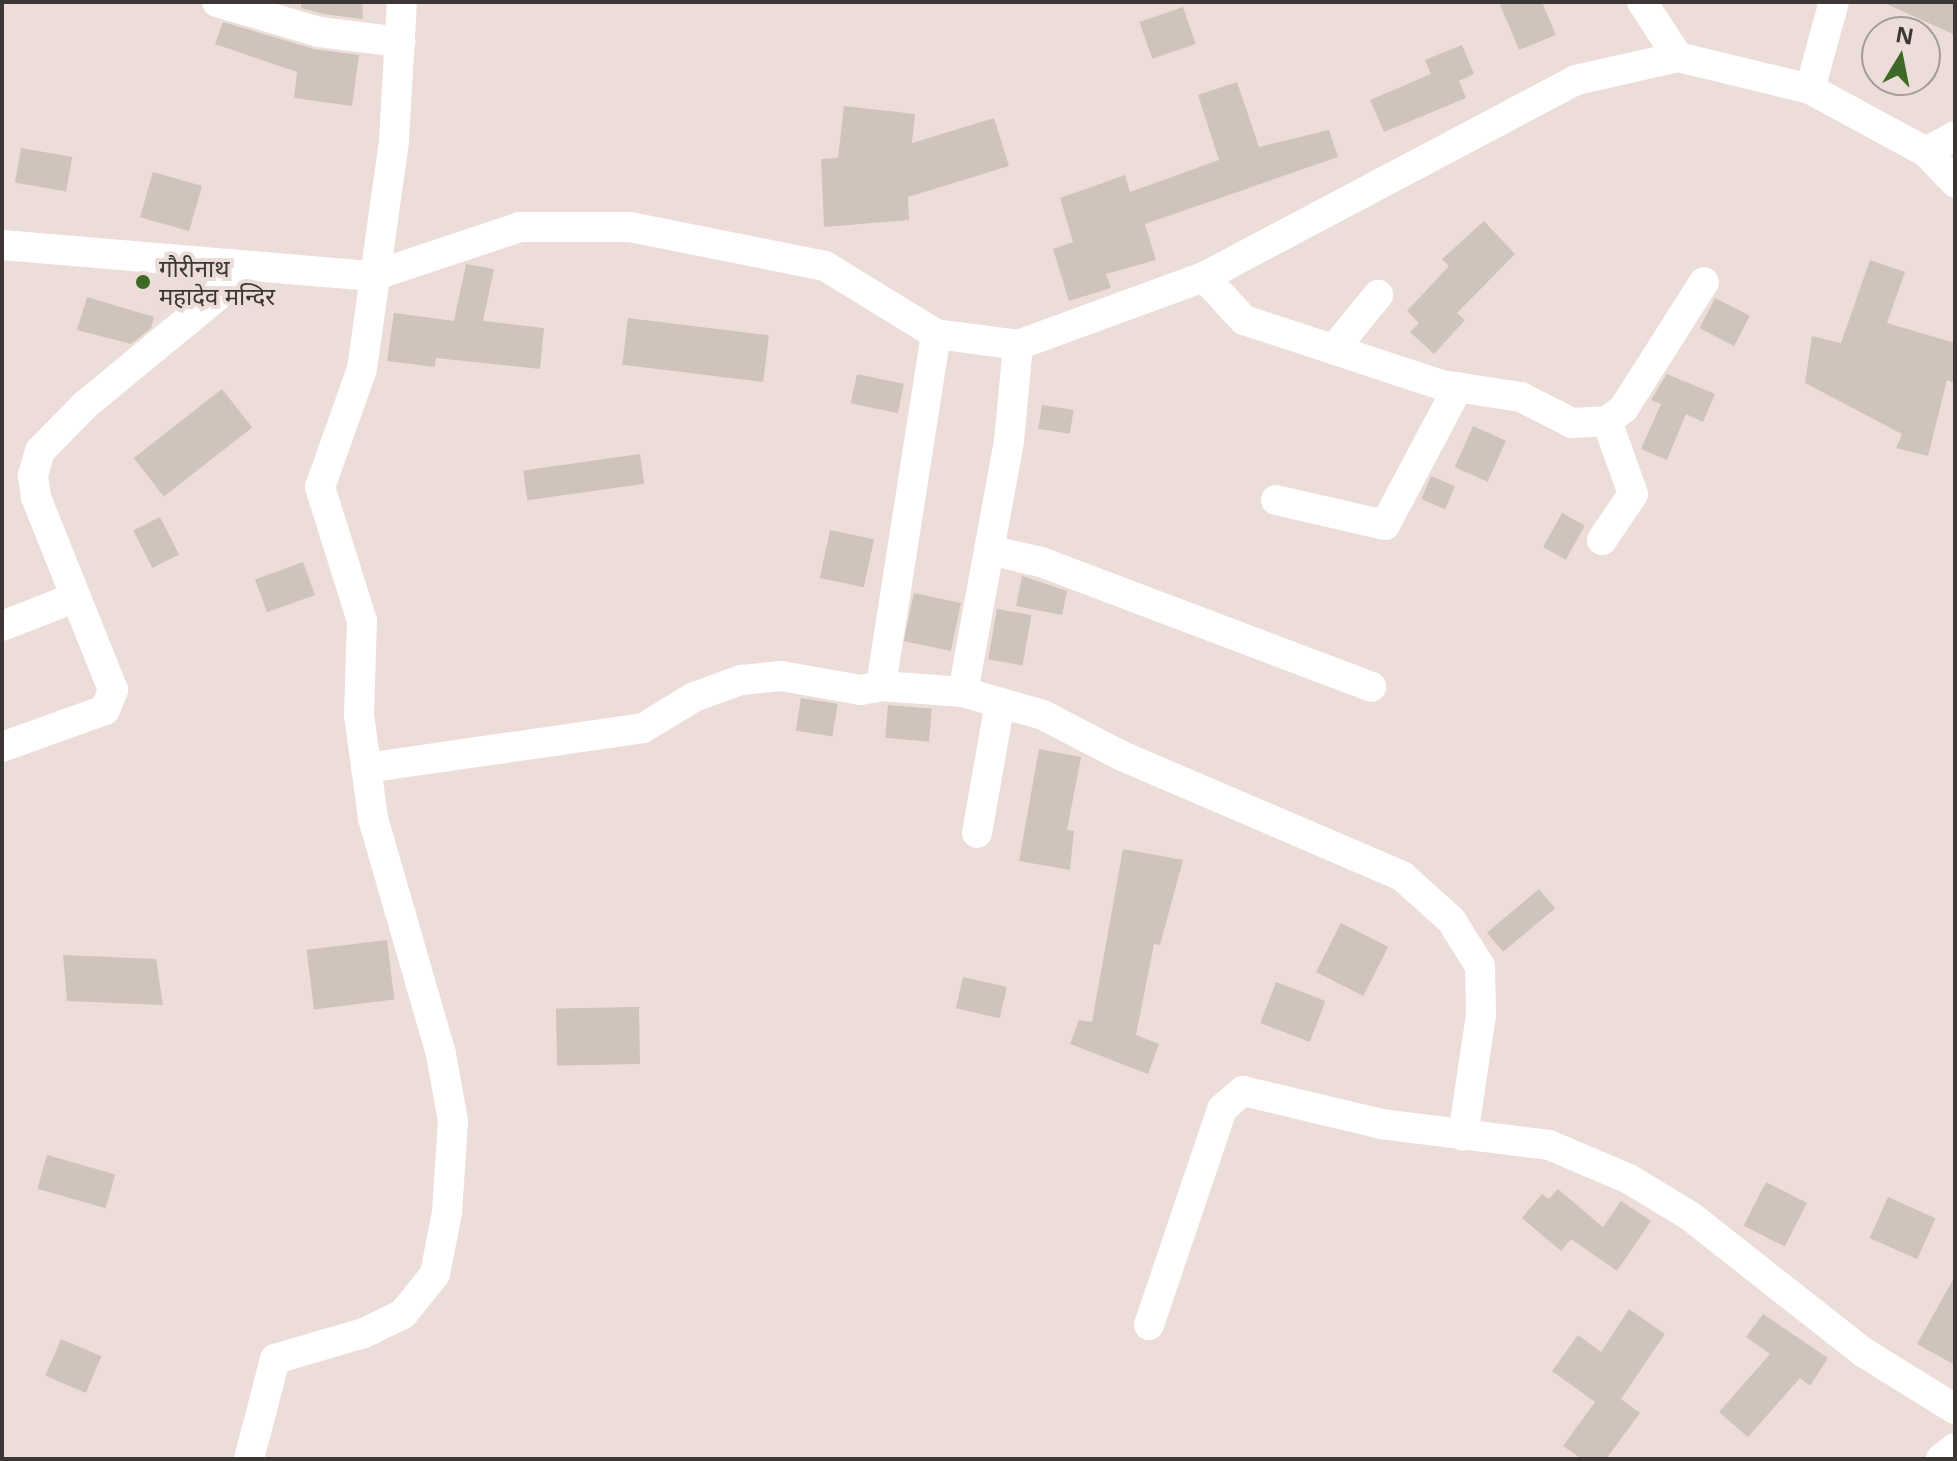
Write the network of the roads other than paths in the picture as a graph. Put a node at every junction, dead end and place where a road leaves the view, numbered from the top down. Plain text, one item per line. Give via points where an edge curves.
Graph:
1 (217, 2) edge
2 (402, 2) edge
3 (1642, 2) edge
4 (1834, 2) edge
5 (400, 42) junction
6 (1678, 57) junction
7 (1810, 89) junction
8 (1955, 136) edge
9 (1926, 152) junction
10 (1955, 182) edge
11 (2, 245) edge
12 (233, 266) junction
13 (373, 276) junction
14 (1204, 277) junction
15 (1704, 282) dead end
16 (1378, 295) dead end
17 (936, 334) junction
18 (1018, 345) junction
19 (1334, 349) junction
20 (1458, 387) junction
21 (1607, 421) junction
22 (1276, 500) dead end
23 (1602, 540) dead end
24 (989, 550) junction
25 (76, 597) junction
26 (2, 626) edge
27 (881, 686) junction
28 (1371, 687) dead end
29 (963, 692) junction
30 (1000, 703) junction
31 (2, 747) edge
32 (366, 768) junction
33 (977, 833) dead end
34 (1463, 1136) junction
35 (1149, 1325) dead end
36 (1955, 1409) edge
37 (1955, 1448) edge
38 (249, 1459) edge
39 (1941, 1459) edge

1 - 5 street via 319,32
2 - 5 street
3 - 6 street
4 - 7 street
5 - 13 street via 394,140
6 - 7 street
6 - 14 street via 1576,80
7 - 9 street
8 - 9 street
9 - 10 street
11 - 12 street
12 - 13 street
12 - 25 street via 216,297 85,405 40,451 33,475 36,497
13 - 17 street via 520,227 630,227 825,266
13 - 32 street via 362,369 320,487 362,621 359,715
14 - 18 street
14 - 19 street via 1244,320
15 - 21 street via 1624,408
16 - 19 street
17 - 18 street
17 - 27 street
18 - 24 street
19 - 20 street
20 - 21 street via 1521,397 1572,423
20 - 22 street via 1385,525
21 - 23 street via 1633,494
24 - 28 street via 1041,562
24 - 29 street
25 - 26 street
25 - 31 street via 113,690 105,710
27 - 29 street
27 - 32 street via 861,690 781,676 741,680 694,697 643,728
29 - 30 street
30 - 33 street
30 - 34 street via 1043,715 1122,756 1402,876 1451,920 1480,966 1481,1015
32 - 38 street via 373,818 441,1054 453,1121 447,1212 435,1274 403,1314 364,1333 275,1359
34 - 35 street via 1381,1124 1243,1091 1222,1109
34 - 36 street via 1549,1145 1629,1179 1690,1216 1863,1352
37 - 39 street

